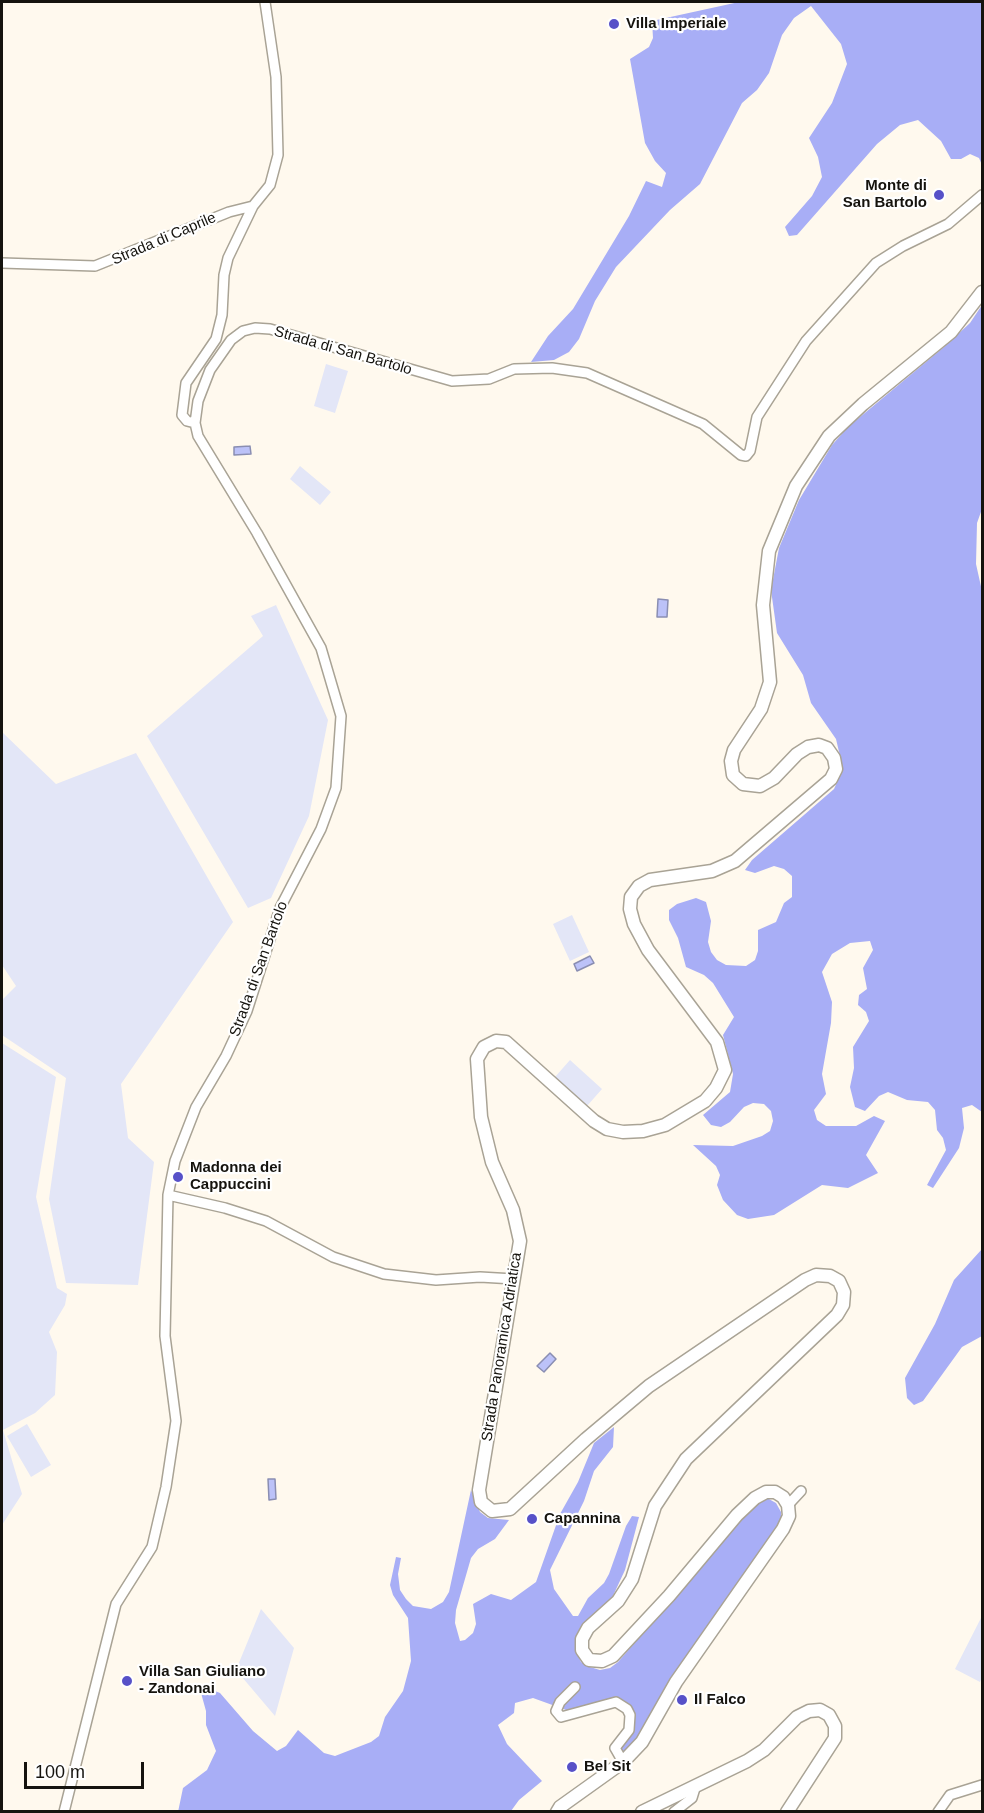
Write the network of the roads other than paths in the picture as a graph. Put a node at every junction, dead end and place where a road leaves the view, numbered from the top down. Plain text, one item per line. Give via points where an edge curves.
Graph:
1 (265, 2) edge
2 (982, 195) edge
3 (254, 206) junction
4 (2, 263) edge
5 (982, 292) edge
6 (195, 423) junction
7 (168, 1195) junction
8 (514, 1279) junction
9 (801, 1491) dead end
10 (788, 1506) junction
11 (575, 1687) dead end
12 (623, 1762) junction
13 (696, 1785) junction
14 (982, 1785) edge
15 (64, 1812) edge
16 (557, 1812) edge
17 (642, 1812) edge
18 (674, 1812) edge
19 (787, 1812) edge
20 (938, 1812) edge

1 - 3 street via 276,77 278,155 270,185
2 - 6 street, Strada di San Bartolo via 948,224 876,263 807,340 757,417 746,456 703,424 587,374 552,368 514,369 489,379 452,381 255,328 231,340 210,370 198,401
3 - 4 street, Strada di Caprile via 229,212 95,266
3 - 6 street via 228,258 216,339 192,371 183,393 182,415
5 - 8 street, Strada Panoramica Adriatica via 951,332 829,436 796,486 769,551 763,605 770,682 761,709 734,750 733,775 743,784 760,786 774,778 797,754 819,745 834,758 836,770 831,779 735,861 712,871 650,880 631,897 634,924 648,950 717,1042 725,1070 716,1088 705,1101 666,1125 623,1132 594,1121 506,1042 496,1041 484,1047 477,1059 481,1117 492,1162 513,1210 520,1240
6 - 7 street, Strada di San Bartolo via 198,436 321,648 341,716 336,788 321,829 280,908 247,1011 196,1107 174,1161
7 - 8 street via 225,1208 277,1226 326,1254 384,1274 436,1280
7 - 15 street, Strada di San Bartolo via 165,1336 176,1421 166,1486 152,1547 116,1604
8 - 10 street, Strada Panoramica Adriatica via 479,1490 481,1502 492,1511 510,1509 649,1386 805,1280 816,1275 830,1276 844,1292 837,1315 686,1459 671,1480 645,1531 632,1579 618,1601 588,1628 582,1639 582,1650 589,1660 602,1661 613,1656 755,1498 775,1492
9 - 10 street
10 - 12 street via 789,1516 783,1529 676,1682 642,1742
11 - 12 street via 560,1702 556,1712 561,1717 616,1702 627,1709 628,1730 615,1748
12 - 16 street
13 - 17 street
13 - 18 street via 692,1798
13 - 19 street via 764,1750 796,1717 820,1710 829,1715 835,1726 835,1738
14 - 20 street via 950,1795

